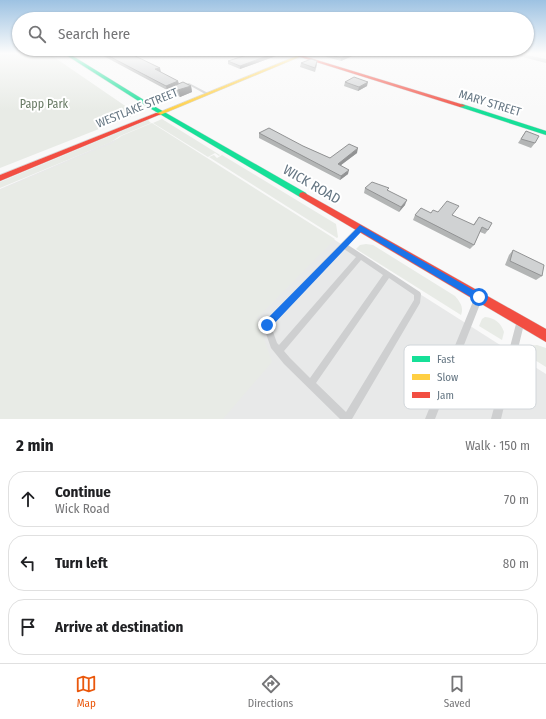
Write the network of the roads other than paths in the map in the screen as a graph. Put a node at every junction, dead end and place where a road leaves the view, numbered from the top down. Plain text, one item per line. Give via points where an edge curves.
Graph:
1 (97, 73) edge
2 (255, 73) edge
3 (357, 73) edge
4 (206, 93) junction
5 (143, 101) junction
6 (160, 112) junction
7 (546, 133) edge
8 (0, 178) edge
9 (360, 228) junction
10 (343, 245) junction
11 (360, 256) junction
12 (388, 274) junction
13 (479, 297) junction
14 (521, 322) junction
15 (546, 336) edge
16 (460, 345) edge
17 (515, 345) edge
18 (279, 351) junction
19 (311, 384) junction
20 (434, 409) edge
21 (499, 409) edge
22 (347, 419) edge
23 (430, 419) edge
24 (496, 419) edge

1 - 5 street, WICK ROAD
2 - 4 street, WESTLAKE STREET
3 - 7 street, MARY STREET
4 - 5 lane via 189,84
4 - 6 street, WESTLAKE STREET
5 - 6 street, WICK ROAD
6 - 8 street, WESTLAKE STREET
6 - 9 street, WICK ROAD
9 - 10 lane
9 - 13 street, WICK ROAD
10 - 11 lane
10 - 18 lane via 267,325 274,345
11 - 12 lane
11 - 18 lane
12 - 19 lane
12 - 22 lane via 418,294 418,301
13 - 14 street, WICK ROAD
13 - 16 lane
14 - 15 street, WICK ROAD
14 - 17 lane
18 - 19 lane
19 - 22 lane
20 - 23 lane
21 - 24 lane

